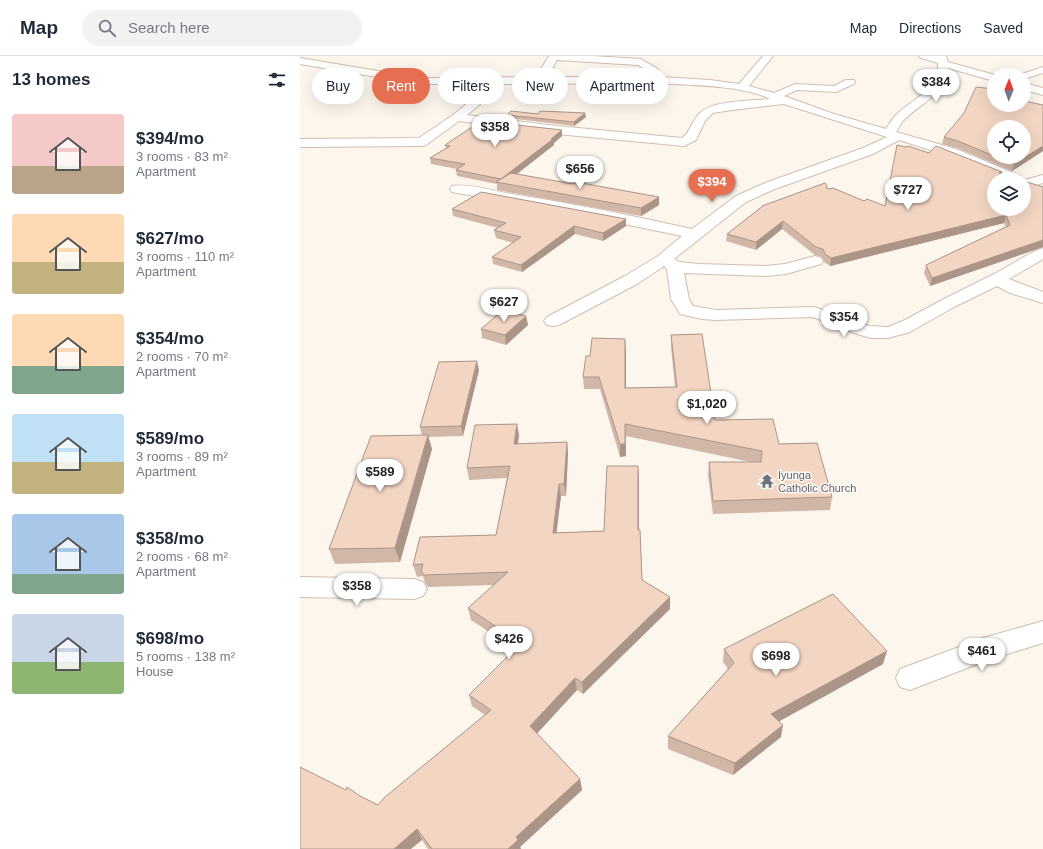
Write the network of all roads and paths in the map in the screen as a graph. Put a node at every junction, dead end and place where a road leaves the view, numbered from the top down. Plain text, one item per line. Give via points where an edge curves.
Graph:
1 (768, 56) edge
2 (924, 56) edge
3 (942, 60) edge
4 (300, 61) edge
5 (547, 68) edge
6 (650, 68) edge
7 (1043, 70) edge
8 (1031, 74) edge
9 (987, 76) edge
10 (668, 81) edge
11 (438, 82) edge
12 (850, 82) dead end
13 (742, 88) junction
14 (1031, 88) edge
15 (1043, 92) edge
16 (774, 97) junction
17 (786, 101) junction
18 (473, 104) edge
19 (457, 117) junction
20 (894, 135) junction
21 (300, 143) edge
22 (998, 172) edge
23 (1043, 179) edge
24 (1031, 181) edge
25 (1031, 185) edge
26 (457, 189) dead end
27 (1043, 190) edge
28 (694, 234) junction
29 (1043, 253) edge
30 (815, 261) dead end
31 (670, 263) junction
32 (997, 280) junction
33 (1043, 298) edge
34 (553, 321) dead end
35 (300, 587) edge
36 (414, 589) dead end
37 (1043, 632) edge
38 (910, 678) dead end

1 - 13 street
2 - 3 street
3 - 9 street
3 - 20 street via 942,77 936,88 900,117
4 - 11 street via 410,80
5 - 6 street via 553,58 560,57 641,62
7 - 8 street
10 - 13 street
12 - 16 street via 836,89 795,87
13 - 16 street
14 - 15 street
16 - 17 street
17 - 19 street via 710,111 700,121 692,137 684,142
17 - 20 street
18 - 19 street
19 - 21 street via 422,142
20 - 22 street via 951,152
20 - 28 street via 868,151 740,199
23 - 24 street
25 - 27 street
26 - 28 street via 580,209
28 - 31 street
29 - 32 street via 1020,264
30 - 31 street via 786,269 766,271 698,269
31 - 32 street via 680,299 686,310 722,315 814,312 862,329 882,333 895,332 960,296
31 - 34 street
32 - 33 street
35 - 36 street
37 - 38 street via 983,650

